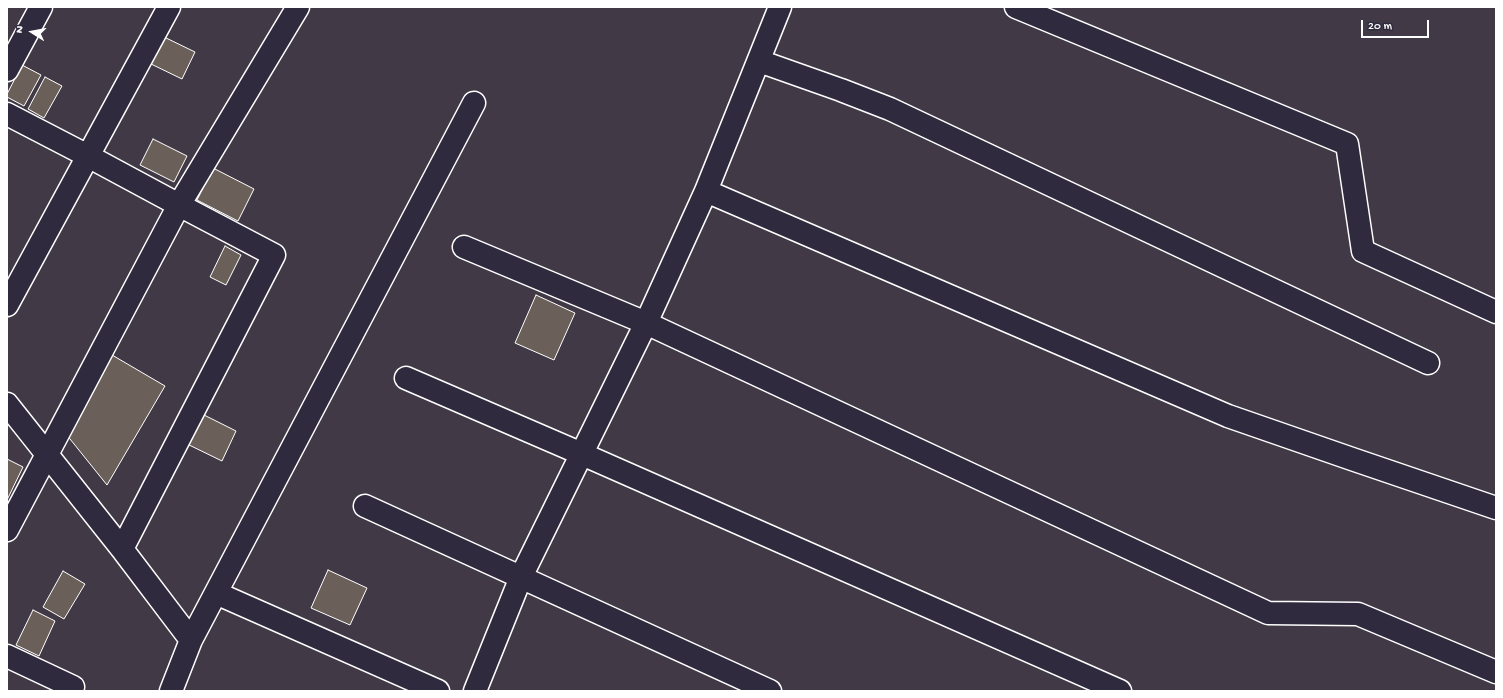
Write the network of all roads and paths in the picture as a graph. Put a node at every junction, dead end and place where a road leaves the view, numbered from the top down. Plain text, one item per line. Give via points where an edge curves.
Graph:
1 (41, 7) edge
2 (169, 7) edge
3 (298, 7) edge
4 (780, 7) edge
5 (1016, 7) edge
6 (759, 61) junction
7 (7, 70) edge
8 (474, 103) dead end
9 (7, 114) edge
10 (88, 156) junction
11 (706, 192) junction
12 (179, 205) junction
13 (464, 247) dead end
14 (7, 306) edge
15 (1496, 312) edge
16 (646, 323) junction
17 (1428, 363) dead end
18 (406, 378) dead end
19 (7, 404) edge
20 (582, 454) junction
21 (46, 455) junction
22 (364, 506) dead end
23 (1496, 508) edge
24 (7, 530) edge
25 (122, 549) junction
26 (521, 577) junction
27 (216, 593) junction
28 (191, 640) junction
29 (7, 656) edge
30 (1496, 672) edge
31 (74, 690) edge
32 (171, 691) edge
33 (438, 691) edge
34 (476, 691) edge
35 (770, 691) edge
36 (1120, 691) edge

1 - 7 street
2 - 10 street
3 - 12 street
4 - 6 street
5 - 15 street via 1347,144 1363,250
6 - 11 street
6 - 17 street via 890,109
8 - 27 street
9 - 10 street
10 - 12 street
10 - 14 street
11 - 16 street
11 - 23 street via 1228,416
12 - 21 street
12 - 25 street via 274,255
13 - 16 street
16 - 20 street
16 - 30 street via 1268,612 1358,614
18 - 20 street
19 - 21 street
20 - 26 street
20 - 36 street
21 - 24 street
21 - 25 street
22 - 26 street
25 - 28 street
26 - 34 street
26 - 35 street
27 - 28 street
27 - 33 street
28 - 32 street
29 - 31 street

